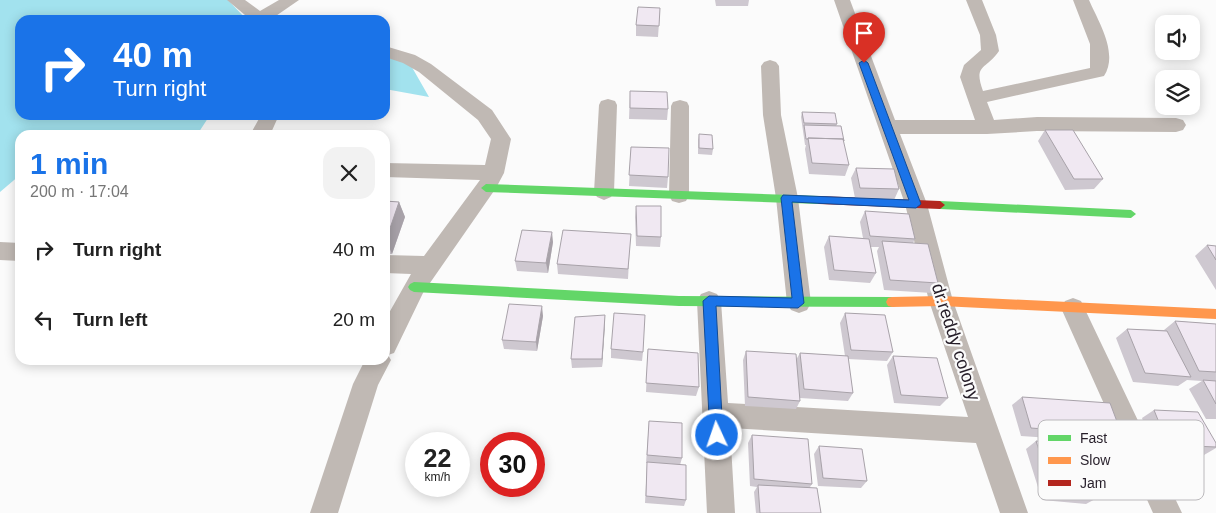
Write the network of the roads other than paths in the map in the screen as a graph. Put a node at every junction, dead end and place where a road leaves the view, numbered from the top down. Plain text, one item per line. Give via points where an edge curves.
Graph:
1 (235, 0) edge
2 (291, 0) edge
3 (842, 0) edge
4 (974, 0) edge
5 (1081, 0) edge
6 (256, 15) edge
7 (267, 15) edge
8 (390, 53) edge
9 (770, 66) dead end
10 (977, 98) junction
11 (608, 105) dead end
12 (680, 106) dead end
13 (1176, 125) dead end
14 (888, 127) junction
15 (988, 127) junction
16 (390, 170) edge
17 (490, 180) junction
18 (604, 192) junction
19 (679, 195) junction
20 (786, 198) junction
21 (916, 204) junction
22 (1131, 214) dead end
23 (0, 252) edge
24 (15, 252) edge
25 (390, 264) edge
26 (428, 265) junction
27 (414, 287) junction
28 (709, 301) junction
29 (941, 301) junction
30 (798, 303) junction
31 (1073, 308) junction
32 (1214, 317) edge
33 (390, 335) edge
34 (376, 365) edge
35 (716, 416) junction
36 (1125, 420) edge
37 (986, 431) junction
38 (1162, 500) edge
39 (324, 513) edge
40 (721, 513) edge
41 (1014, 513) edge
42 (1168, 513) edge

1 - 6 street
2 - 7 street
3 - 14 street, dr.reddy colony
4 - 10 street via 988,35 990,51 970,69 969,77
5 - 10 street via 1101,48 1102,61 1098,72
8 - 17 street via 424,68 485,115 501,139
9 - 20 street via 772,116
10 - 15 street
11 - 18 street
12 - 19 street
13 - 15 street
14 - 15 street
14 - 21 street, dr.reddy colony
16 - 17 street
17 - 18 street
17 - 26 street
18 - 19 street
19 - 20 street
20 - 21 street
20 - 30 street
21 - 22 street
21 - 29 street, dr.reddy colony
23 - 24 street
25 - 26 street
26 - 27 street
27 - 28 street
27 - 33 street
28 - 30 street
28 - 35 street
29 - 30 street
29 - 31 street
29 - 37 street, dr.reddy colony
31 - 32 street
31 - 36 street
34 - 39 street via 366,384
35 - 37 street
35 - 40 street
37 - 41 street, dr.reddy colony
38 - 42 street

